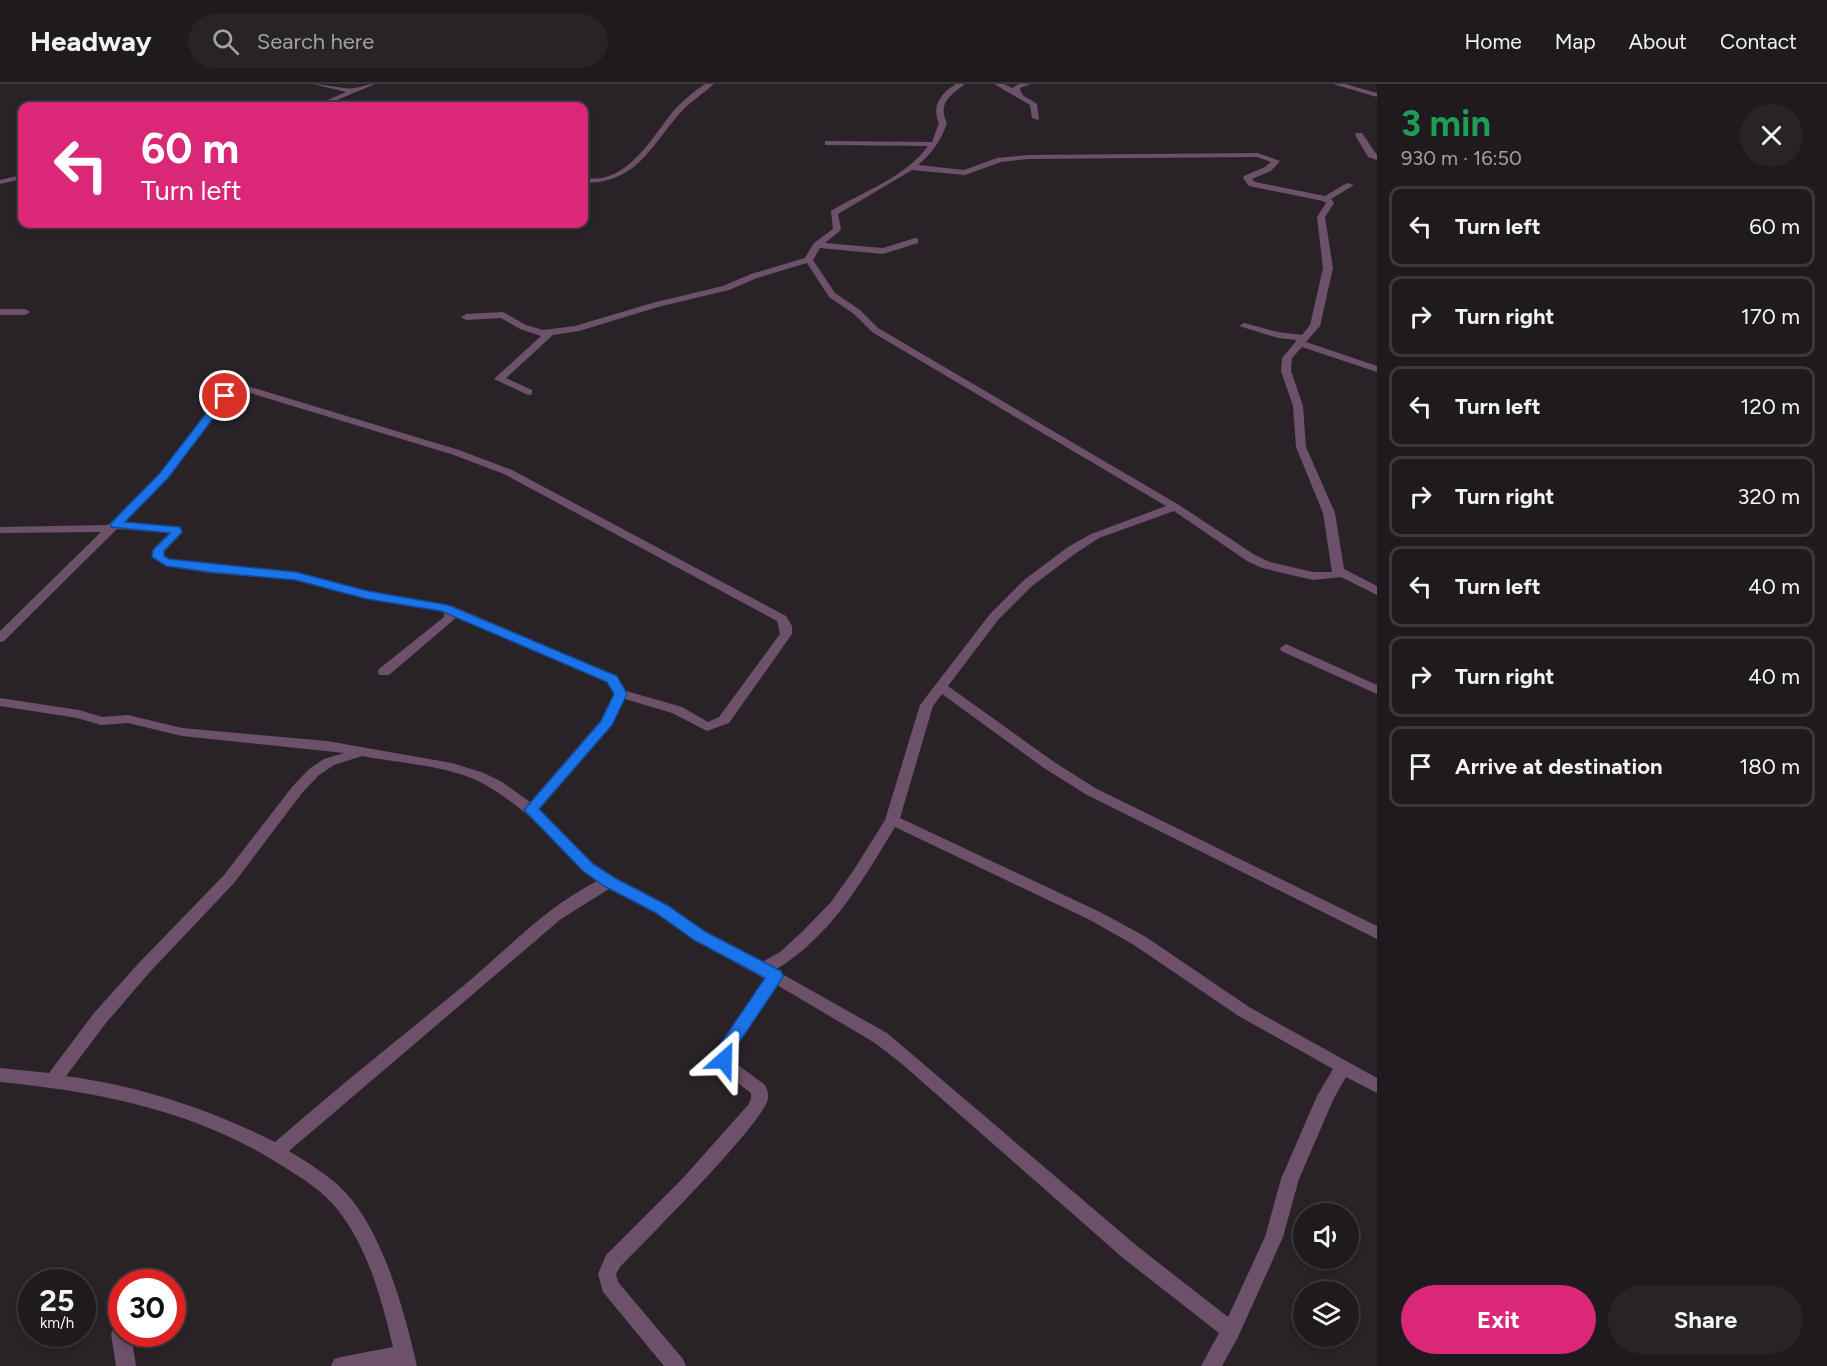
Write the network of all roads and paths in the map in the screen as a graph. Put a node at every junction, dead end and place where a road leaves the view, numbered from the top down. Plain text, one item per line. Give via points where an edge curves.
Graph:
1 (317, 84) edge
2 (370, 84) edge
3 (710, 84) edge
4 (962, 84) edge
5 (998, 84) edge
6 (1027, 84) edge
7 (1337, 84) edge
8 (1349, 86) edge
9 (355, 91) junction
10 (1017, 93) junction
11 (1377, 95) edge
12 (329, 102) edge
13 (1036, 118) dead end
14 (1359, 135) dead end
15 (828, 143) dead end
16 (933, 144) junction
17 (1377, 158) edge
18 (910, 167) junction
19 (18, 178) edge
20 (588, 181) edge
21 (0, 182) edge
22 (1350, 185) dead end
23 (1326, 199) junction
24 (915, 241) dead end
25 (817, 245) junction
26 (809, 260) junction
27 (0, 312) edge
28 (25, 312) dead end
29 (466, 317) dead end
30 (1244, 326) dead end
31 (549, 333) junction
32 (1302, 341) junction
33 (1377, 369) edge
34 (528, 392) dead end
35 (1175, 507) junction
36 (114, 527) junction
37 (0, 530) edge
38 (1338, 571) junction
39 (1377, 591) edge
40 (449, 609) junction
41 (0, 638) edge
42 (1286, 648) dead end
43 (384, 672) dead end
44 (940, 686) junction
45 (1377, 690) edge
46 (621, 694) junction
47 (0, 702) edge
48 (363, 752) junction
49 (531, 810) junction
50 (892, 820) junction
51 (609, 882) junction
52 (1377, 933) edge
53 (769, 972) junction
54 (1343, 1067) junction
55 (0, 1075) edge
56 (54, 1079) junction
57 (1377, 1086) edge
58 (277, 1151) junction
59 (1231, 1331) junction
60 (122, 1347) edge
61 (406, 1360) edge
62 (126, 1366) edge
63 (341, 1366) edge
64 (676, 1366) edge
65 (1211, 1366) edge

1 - 9 street
2 - 9 street
3 - 20 street via 684,102 627,168 603,182
4 - 16 street via 938,105 937,114 943,123
5 - 10 street
6 - 10 street via 1016,87
7 - 8 street
8 - 11 street
9 - 12 street
10 - 13 street via 1033,104
14 - 17 street
15 - 16 street
16 - 18 street
18 - 23 street via 964,173 1000,160 1028,157 1258,155 1275,161 1268,169 1247,178 1252,184
18 - 25 street via 834,213 837,230
19 - 21 street
22 - 23 street
23 - 32 street via 1330,203 1321,218 1328,268 1315,326
24 - 25 street via 883,251
25 - 26 street
26 - 31 street via 718,290 655,304 593,325
26 - 35 street via 832,295 875,330
27 - 28 street
29 - 31 street via 503,315 530,330
30 - 32 street
31 - 34 street via 499,379
32 - 33 street
32 - 38 street via 1287,358 1286,371 1298,406 1300,447 1329,513
35 - 38 street via 1266,565 1312,576 1336,576
35 - 44 street via 1095,536 1046,569 994,617
36 - 37 street
36 - 40 street via 176,530 159,550 158,557 166,562 296,576 367,595
36 - 41 street
36 - 46 street via 164,476 225,396 246,389 456,452 508,472 782,619 786,626 786,634 717,725 707,727 677,710
38 - 39 street
40 - 43 street via 450,618
40 - 46 street via 612,679
42 - 45 street
44 - 50 street via 927,705
44 - 52 street via 1092,792
46 - 49 street via 607,722
47 - 48 street via 101,721 128,719 182,732
48 - 49 street via 479,776
48 - 56 street via 336,759 314,772 229,879 100,1018
49 - 51 street via 588,867
50 - 53 street via 836,906
50 - 54 street via 1095,916 1140,941 1243,1011
51 - 53 street
51 - 58 street via 564,906
53 - 59 street via 881,1038 1130,1252
53 - 64 street via 724,1052 726,1065 759,1090 760,1099 688,1183 613,1261 607,1274 610,1286
54 - 57 street
54 - 59 street via 1290,1179 1274,1237
55 - 56 street
56 - 58 street via 192,1113
58 - 61 street via 331,1189 353,1216 383,1280
59 - 65 street
60 - 62 street
61 - 63 street

